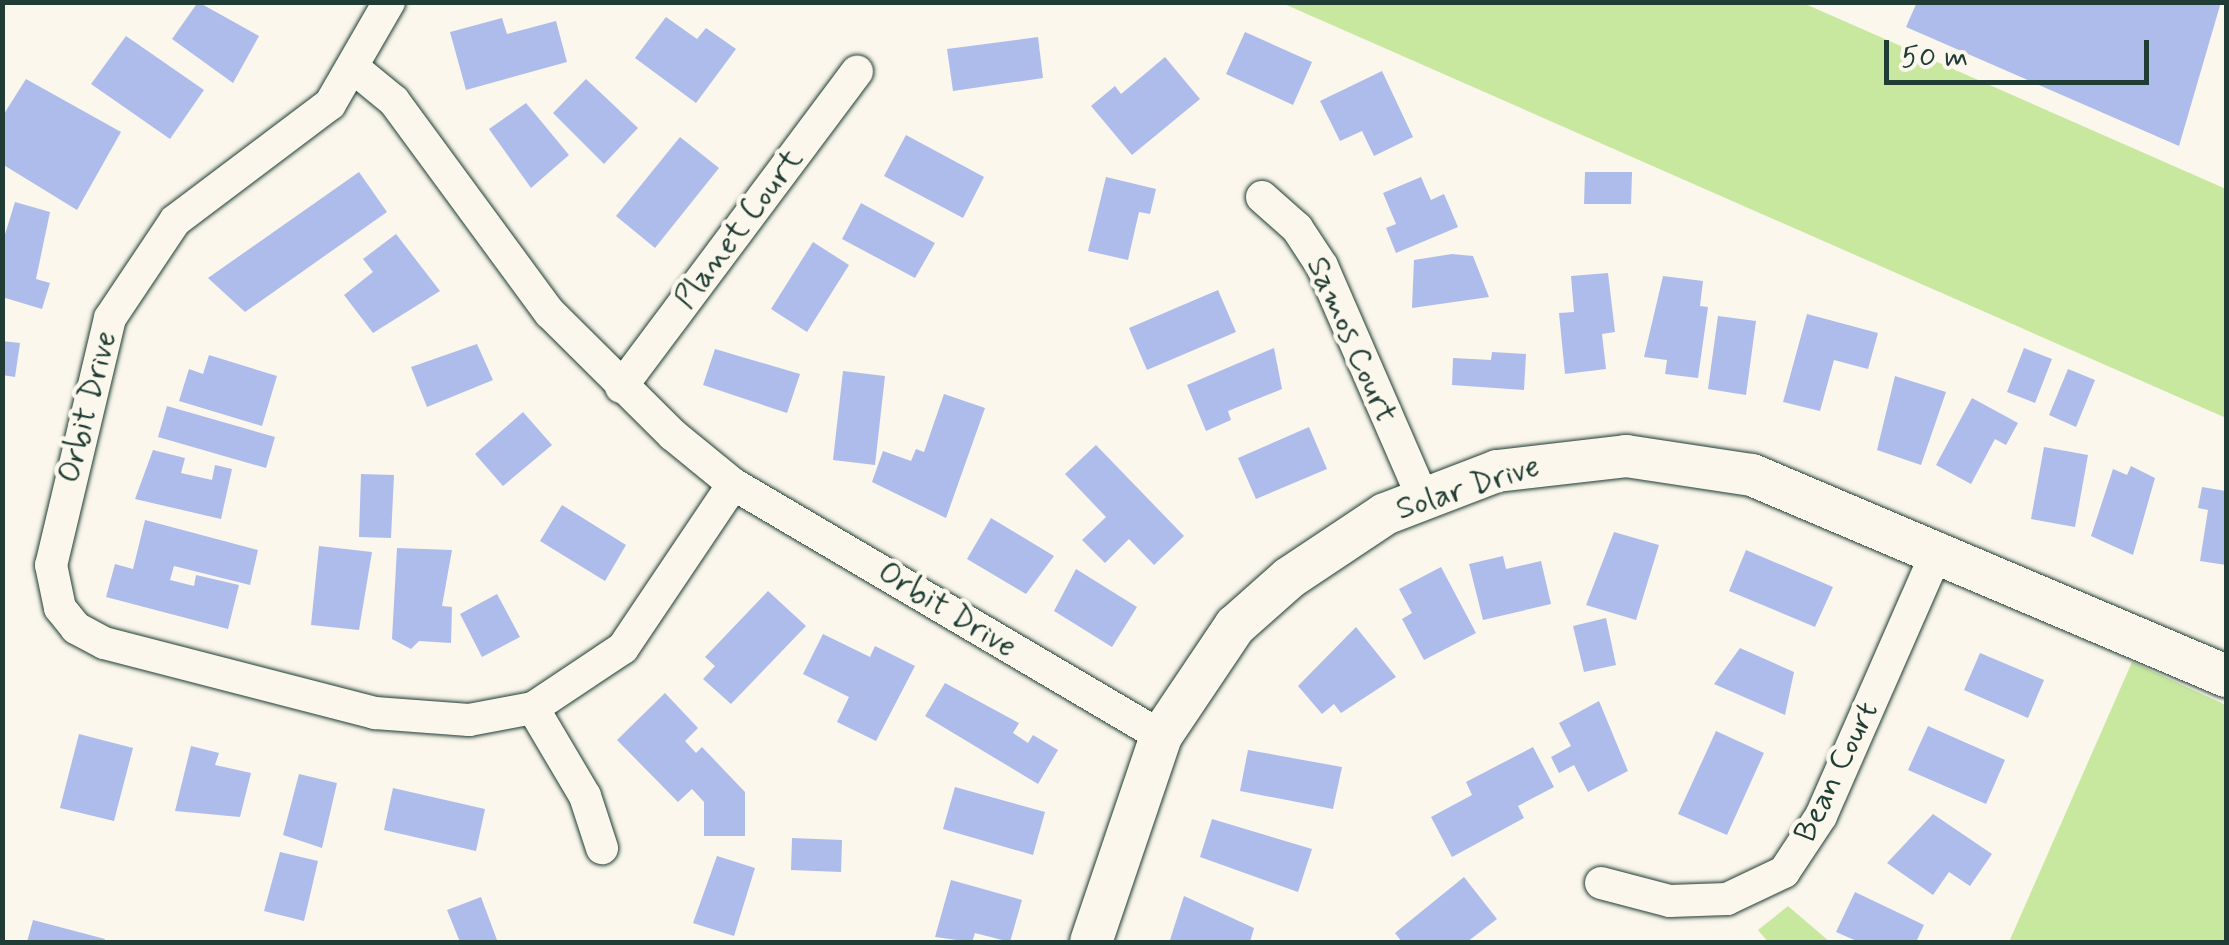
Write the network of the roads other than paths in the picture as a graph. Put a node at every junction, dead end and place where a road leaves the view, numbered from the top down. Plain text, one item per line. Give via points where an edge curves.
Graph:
1 (389, 2) edge
2 (355, 69) junction
3 (857, 71) dead end
4 (1262, 198) dead end
5 (622, 387) junction
6 (733, 484) junction
7 (1422, 496) junction
8 (1938, 549) junction
9 (2226, 676) edge
10 (533, 708) junction
11 (1161, 736) junction
12 (602, 848) dead end
13 (1601, 883) dead end
14 (1091, 942) edge

1 - 2 street
2 - 5 street, Orbit Drive via 394,101 550,313
2 - 10 street, Orbit Drive via 330,104 176,221 144,260 96,352 51,587 76,628 104,643 374,714 470,720
3 - 5 street, Planet Court
4 - 7 street, Samos Court via 1322,266
5 - 6 street, Orbit Drive
6 - 10 street, Orbit Drive via 623,648
6 - 11 street, Orbit Drive
7 - 8 street, Solar Drive via 1563,458 1690,461 1812,494
7 - 11 street, Solar Drive via 1344,539 1235,626
8 - 9 street, Solar Drive
8 - 13 street, Bean Court via 1822,816 1784,872 1727,899 1670,901
10 - 12 street via 584,796
11 - 14 street, Solar Drive

